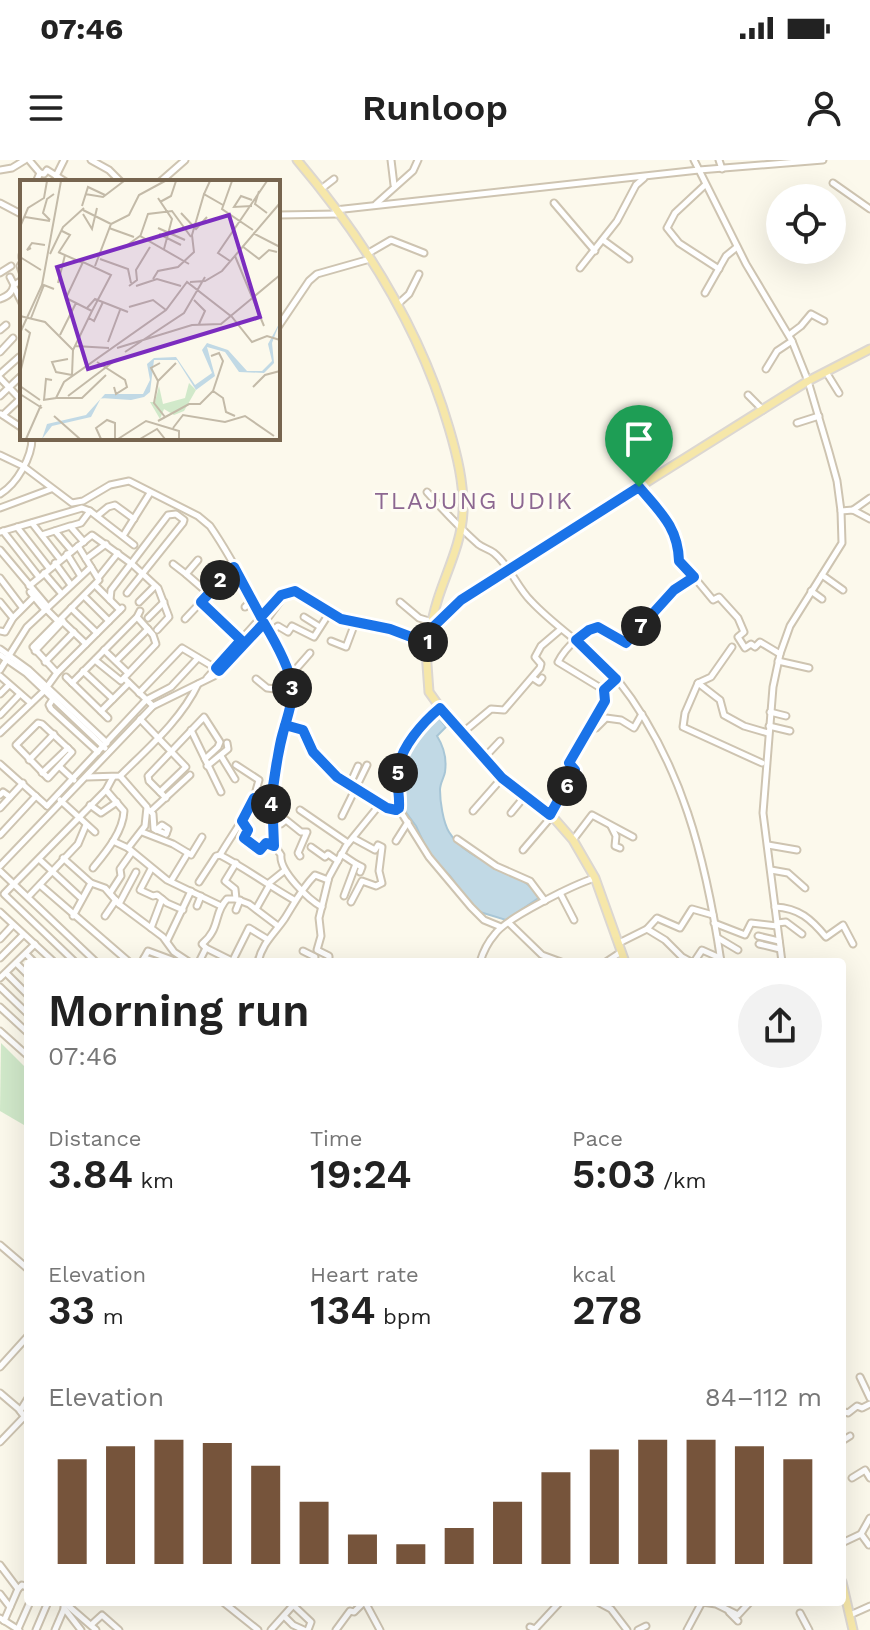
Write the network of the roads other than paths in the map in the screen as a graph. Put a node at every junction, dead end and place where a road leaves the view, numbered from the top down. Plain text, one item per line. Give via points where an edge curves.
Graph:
1 (27, 160) edge
2 (64, 160) edge
3 (91, 160) edge
4 (185, 160) edge
5 (297, 160) edge
6 (391, 160) edge
7 (418, 160) edge
8 (694, 160) edge
9 (719, 160) edge
10 (823, 160) edge
11 (785, 161) edge
12 (722, 169) junction
13 (0, 170) edge
14 (699, 170) junction
15 (40, 173) junction
16 (56, 176) junction
17 (644, 178) junction
18 (334, 179) dead end
19 (37, 180) edge
20 (63, 180) edge
21 (119, 180) edge
22 (162, 180) edge
23 (833, 183) dead end
24 (394, 185) junction
25 (705, 185) junction
26 (320, 189) junction
27 (554, 203) dead end
28 (376, 204) junction
29 (870, 209) edge
30 (337, 212) junction
31 (280, 215) edge
32 (603, 240) junction
33 (737, 247) junction
34 (595, 251) junction
35 (424, 253) dead end
36 (369, 257) junction
37 (629, 259) dead end
38 (11, 266) dead end
39 (580, 268) dead end
40 (719, 269) junction
41 (0, 273) edge
42 (419, 274) dead end
43 (10, 277) dead end
44 (20, 282) edge
45 (14, 286) junction
46 (705, 293) dead end
47 (0, 299) edge
48 (20, 299) edge
49 (398, 304) junction
50 (824, 321) dead end
51 (280, 324) edge
52 (6, 325) dead end
53 (0, 330) edge
54 (13, 338) dead end
55 (791, 338) junction
56 (870, 349) edge
57 (0, 352) edge
58 (19, 357) dead end
59 (766, 369) dead end
60 (826, 372) junction
61 (0, 376) edge
62 (20, 377) edge
63 (808, 381) junction
64 (9, 387) junction
65 (839, 393) dead end
66 (0, 395) edge
67 (748, 395) dead end
68 (20, 398) edge
69 (20, 400) edge
70 (763, 410) junction
71 (2, 414) edge
72 (819, 416) junction
73 (797, 423) dead end
74 (20, 424) edge
75 (32, 440) edge
76 (0, 456) edge
77 (23, 466) junction
78 (639, 487) junction
79 (51, 489) junction
80 (427, 492) dead end
81 (150, 493) junction
82 (0, 494) edge
83 (870, 498) edge
84 (0, 506) edge
85 (853, 510) junction
86 (90, 511) junction
87 (841, 511) junction
88 (97, 516) junction
89 (134, 519) junction
90 (870, 519) edge
91 (32, 523) junction
92 (71, 526) junction
93 (17, 527) junction
94 (461, 528) junction
95 (55, 531) junction
96 (1, 532) edge
97 (42, 535) junction
98 (123, 536) junction
99 (81, 544) junction
100 (106, 544) junction
101 (134, 545) dead end
102 (69, 552) junction
103 (0, 553) edge
104 (118, 553) junction
105 (86, 559) junction
106 (198, 560) dead end
107 (58, 561) junction
108 (132, 564) junction
109 (173, 564) dead end
110 (234, 567) junction
111 (508, 570) junction
112 (44, 573) junction
113 (94, 573) junction
114 (143, 574) junction
115 (186, 574) junction
116 (80, 575) junction
117 (822, 575) junction
118 (694, 577) junction
119 (0, 578) edge
120 (71, 585) junction
121 (95, 585) junction
122 (29, 586) junction
123 (155, 586) junction
124 (843, 590) dead end
125 (811, 591) junction
126 (61, 593) junction
127 (127, 593) dead end
128 (208, 593) junction
129 (35, 595) junction
130 (84, 596) junction
131 (822, 599) dead end
132 (110, 600) junction
133 (252, 600) junction
134 (0, 602) edge
135 (139, 602) dead end
136 (164, 602) junction
137 (201, 602) junction
138 (400, 602) dead end
139 (22, 607) junction
140 (245, 607) dead end
141 (47, 608) junction
142 (71, 608) junction
143 (330, 612) junction
144 (304, 617) dead end
145 (13, 618) junction
146 (148, 618) dead end
147 (185, 619) dead end
148 (262, 620) junction
149 (60, 621) junction
150 (109, 621) junction
151 (355, 623) junction
152 (431, 625) junction
153 (320, 627) junction
154 (148, 629) junction
155 (561, 629) junction
156 (157, 630) dead end
157 (0, 631) edge
158 (74, 632) junction
159 (97, 633) junction
160 (270, 633) junction
161 (241, 640) junction
162 (576, 640) junction
163 (331, 641) dead end
164 (427, 643) junction
165 (86, 644) junction
166 (732, 647) dead end
167 (104, 650) junction
168 (0, 652) edge
169 (310, 653) dead end
170 (9, 657) junction
171 (198, 658) junction
172 (779, 658) junction
173 (95, 660) junction
174 (116, 661) junction
175 (45, 662) junction
176 (809, 668) dead end
177 (217, 670) junction
178 (83, 671) junction
179 (0, 673) edge
180 (57, 673) junction
181 (66, 677) dead end
182 (289, 677) junction
183 (127, 678) junction
184 (533, 678) junction
185 (542, 678) dead end
186 (256, 679) dead end
187 (616, 679) junction
188 (72, 683) junction
189 (198, 683) junction
190 (698, 683) junction
191 (9, 685) junction
192 (45, 689) junction
193 (604, 690) junction
194 (292, 691) junction
195 (139, 693) junction
196 (0, 694) edge
197 (20, 694) junction
198 (53, 699) junction
199 (113, 699) junction
200 (146, 700) junction
201 (31, 703) junction
202 (153, 706) junction
203 (440, 708) junction
204 (101, 711) junction
205 (770, 712) junction
206 (642, 714) junction
207 (0, 715) edge
208 (786, 716) dead end
209 (108, 718) dead end
210 (140, 719) junction
211 (285, 725) junction
212 (769, 729) junction
213 (191, 730) junction
214 (588, 730) junction
215 (790, 731) dead end
216 (0, 733) edge
217 (54, 734) junction
218 (461, 734) junction
219 (158, 737) junction
220 (500, 741) dead end
221 (227, 743) dead end
222 (177, 746) junction
223 (108, 747) junction
224 (68, 748) junction
225 (98, 752) junction
226 (173, 752) junction
227 (221, 756) junction
228 (205, 759) junction
229 (483, 759) junction
230 (29, 760) junction
231 (762, 763) dead end
232 (0, 765) edge
233 (236, 765) dead end
234 (367, 765) dead end
235 (207, 766) junction
236 (358, 766) dead end
237 (60, 767) junction
238 (186, 767) junction
239 (42, 773) junction
240 (190, 775) junction
241 (116, 776) junction
242 (84, 777) junction
243 (502, 778) junction
244 (235, 779) dead end
245 (76, 782) junction
246 (23, 783) junction
247 (195, 783) dead end
248 (352, 787) junction
249 (106, 790) junction
250 (160, 792) junction
251 (221, 792) dead end
252 (526, 793) junction
253 (0, 795) edge
254 (36, 796) junction
255 (10, 797) junction
256 (166, 798) junction
257 (254, 798) junction
258 (61, 801) junction
259 (117, 802) junction
260 (381, 803) junction
261 (90, 805) junction
262 (271, 806) junction
263 (0, 808) edge
264 (50, 809) junction
265 (399, 809) junction
266 (149, 810) junction
267 (300, 810) dead end
268 (473, 811) dead end
269 (511, 813) dead end
270 (551, 815) junction
271 (342, 816) dead end
272 (78, 818) junction
273 (242, 821) junction
274 (408, 822) junction
275 (273, 824) junction
276 (86, 825) junction
277 (611, 825) junction
278 (156, 830) dead end
279 (95, 832) dead end
280 (142, 832) junction
281 (0, 835) edge
282 (202, 837) dead end
283 (633, 837) dead end
284 (457, 839) dead end
285 (350, 840) junction
286 (573, 840) junction
287 (113, 841) junction
288 (396, 841) dead end
289 (768, 845) junction
290 (274, 846) junction
291 (311, 847) dead end
292 (620, 848) dead end
293 (130, 850) junction
294 (523, 850) dead end
295 (797, 850) dead end
296 (188, 853) junction
297 (341, 854) junction
298 (220, 855) junction
299 (300, 856) dead end
300 (63, 858) junction
301 (39, 859) junction
302 (338, 861) junction
303 (236, 863) junction
304 (356, 864) junction
305 (0, 866) edge
306 (93, 868) dead end
307 (52, 869) junction
308 (151, 869) junction
309 (771, 870) junction
310 (284, 871) junction
311 (136, 872) dead end
312 (360, 872) dead end
313 (595, 878) junction
314 (328, 880) junction
315 (171, 881) junction
316 (199, 882) dead end
317 (14, 883) junction
318 (91, 883) junction
319 (269, 884) junction
320 (40, 885) junction
321 (805, 888) dead end
322 (302, 889) junction
323 (191, 891) junction
324 (110, 893) junction
325 (560, 893) junction
326 (201, 896) junction
327 (344, 896) dead end
328 (28, 897) junction
329 (82, 899) junction
330 (162, 899) junction
331 (238, 899) junction
332 (294, 900) junction
333 (545, 901) junction
334 (118, 902) junction
335 (351, 902) dead end
336 (197, 906) dead end
337 (221, 906) junction
338 (322, 907) junction
339 (775, 907) junction
340 (256, 909) junction
341 (183, 910) junction
342 (236, 910) dead end
343 (1, 915) edge
344 (713, 915) junction
345 (73, 916) junction
346 (105, 916) dead end
347 (574, 920) dead end
348 (509, 923) junction
349 (714, 923) junction
350 (777, 924) junction
351 (13, 925) junction
352 (278, 926) junction
353 (501, 927) junction
354 (151, 928) junction
355 (647, 929) junction
356 (802, 934) dead end
357 (23, 935) junction
358 (758, 936) dead end
359 (717, 938) junction
360 (0, 939) edge
361 (267, 939) junction
362 (167, 941) junction
363 (779, 941) junction
364 (35, 944) junction
365 (759, 944) dead end
366 (853, 944) dead end
367 (620, 947) junction
368 (206, 948) junction
369 (780, 949) junction
370 (738, 950) dead end
371 (303, 951) dead end
372 (175, 953) junction
373 (26, 954) junction
374 (0, 958) edge
375 (30, 958) edge
376 (50, 958) edge
377 (71, 958) edge
378 (92, 958) edge
379 (124, 958) edge
380 (144, 958) edge
381 (165, 958) edge
382 (173, 958) edge
383 (183, 958) edge
384 (201, 958) edge
385 (225, 958) edge
386 (234, 958) edge
387 (260, 958) edge
388 (314, 958) edge
389 (329, 958) edge
390 (481, 958) edge
391 (552, 958) edge
392 (610, 958) edge
393 (624, 958) edge
394 (687, 958) edge
395 (696, 958) edge
396 (717, 958) edge
397 (721, 958) edge
398 (781, 958) edge
399 (16, 963) junction
400 (24, 971) edge
401 (6, 973) junction
402 (0, 978) edge
403 (0, 987) edge
404 (24, 991) edge
405 (0, 1007) edge
406 (24, 1010) edge
407 (24, 1029) edge
408 (1, 1035) edge
409 (24, 1055) edge
410 (0, 1245) edge
411 (24, 1266) edge
412 (24, 1340) edge
413 (0, 1367) edge
414 (860, 1377) dead end
415 (0, 1393) edge
416 (870, 1401) edge
417 (24, 1404) edge
418 (20, 1410) junction
419 (846, 1412) edge
420 (24, 1416) edge
421 (24, 1421) edge
422 (0, 1428) edge
423 (7, 1434) junction
424 (850, 1436) dead end
425 (846, 1438) edge
426 (0, 1442) edge
427 (867, 1468) edge
428 (852, 1478) dead end
429 (870, 1478) edge
430 (870, 1518) edge
431 (861, 1534) junction
432 (846, 1541) edge
433 (869, 1545) edge
434 (0, 1565) edge
435 (24, 1586) edge
436 (18, 1589) junction
437 (0, 1594) edge
438 (846, 1600) edge
439 (28, 1606) edge
440 (46, 1606) edge
441 (64, 1606) edge
442 (65, 1606) edge
443 (65, 1606) edge
444 (228, 1606) edge
445 (293, 1606) edge
446 (297, 1606) edge
447 (360, 1606) edge
448 (366, 1606) edge
449 (556, 1606) edge
450 (611, 1606) edge
451 (700, 1606) edge
452 (715, 1606) edge
453 (720, 1606) edge
454 (746, 1606) edge
455 (870, 1606) edge
456 (10, 1607) junction
457 (800, 1613) dead end
458 (850, 1615) junction
459 (284, 1616) junction
460 (1, 1621) edge
461 (738, 1621) dead end
462 (75, 1623) junction
463 (91, 1625) junction
464 (646, 1626) dead end
465 (530, 1627) dead end
466 (341, 1628) edge
467 (16, 1630) edge
468 (36, 1630) edge
469 (55, 1630) edge
470 (73, 1630) edge
471 (81, 1630) edge
472 (96, 1630) edge
473 (119, 1630) edge
474 (258, 1630) edge
475 (271, 1630) edge
476 (306, 1630) edge
477 (380, 1630) edge
478 (627, 1630) edge
479 (638, 1630) edge
480 (687, 1630) edge
481 (809, 1630) edge
482 (853, 1630) edge

1 - 13 street
1 - 15 street
2 - 16 street
3 - 21 street
4 - 22 street
5 - 26 main road
6 - 24 street
7 - 24 street via 411,174
8 - 14 street
9 - 12 street
10 - 11 street
11 - 12 street
12 - 14 street
14 - 17 street
14 - 25 street
15 - 16 street via 47,170
15 - 19 street
16 - 20 street
17 - 28 street
17 - 32 street
18 - 26 street
23 - 29 street
24 - 28 street
25 - 33 street
25 - 40 street via 667,228 679,243
26 - 30 main road
27 - 34 street
28 - 30 street
30 - 31 street
30 - 36 main road
32 - 34 street
32 - 37 street
33 - 40 street
33 - 55 street
34 - 39 street
35 - 36 street via 391,240
36 - 49 main road
36 - 51 street via 317,274
38 - 41 street
40 - 46 street
42 - 49 street
43 - 45 street
44 - 45 street
45 - 47 street
45 - 48 street
49 - 94 main road via 423,351 448,425 462,481
50 - 55 street via 811,314
52 - 53 street
54 - 57 street
55 - 59 street
55 - 63 street
56 - 60 main road
58 - 61 street
60 - 63 main road
60 - 65 street
61 - 64 street
62 - 64 street
63 - 70 main road
63 - 72 street
64 - 66 street
64 - 68 street
67 - 70 street
69 - 71 street
70 - 78 main road
71 - 74 street
72 - 73 street
72 - 87 street
75 - 77 street
76 - 77 street
77 - 79 street
77 - 82 street
78 - 111 main road
78 - 118 street via 673,531 679,561
79 - 81 street via 76,503 122,482 136,483
79 - 84 street
80 - 94 street
81 - 89 street
81 - 110 street via 205,521
83 - 85 street
85 - 87 street
85 - 90 street
86 - 88 street
86 - 91 street via 79,508
86 - 92 street
87 - 117 street via 842,543
88 - 89 street via 115,505
88 - 98 street
89 - 98 street
91 - 93 street
91 - 97 street
92 - 95 street
92 - 99 street
93 - 96 street
93 - 112 street
94 - 111 street
94 - 152 main road
95 - 97 street
95 - 102 street
96 - 112 street
97 - 107 street
98 - 101 street
99 - 100 street via 92,535
99 - 102 street
99 - 105 street
100 - 104 street
100 - 105 street
102 - 107 street
102 - 116 street
103 - 122 street
103 - 129 street
104 - 108 street
104 - 113 street
105 - 113 street
106 - 115 street
107 - 112 street
107 - 120 street
108 - 114 street
108 - 114 street via 170,514 183,519
108 - 132 street via 111,590
109 - 115 street
110 - 128 street
110 - 133 street
111 - 152 main road
111 - 155 street via 529,600
112 - 122 street
112 - 126 street
113 - 116 street
113 - 121 street
114 - 123 street
114 - 127 street
115 - 128 street
116 - 120 street
117 - 124 street
117 - 125 street
118 - 162 street via 674,590 626,643 598,627
118 - 172 street via 738,618 744,632 738,637 745,648 760,642
119 - 139 street
120 - 126 street
121 - 130 street
121 - 132 street
122 - 129 street
123 - 135 street
123 - 136 street
125 - 131 street
125 - 172 street
126 - 141 street
128 - 137 street
129 - 139 street
129 - 141 street
130 - 142 street
130 - 150 street
132 - 150 street via 121,609
133 - 140 street
133 - 148 street
134 - 145 street
136 - 146 street
136 - 156 street via 169,617
137 - 147 street
137 - 161 street
138 - 152 street
139 - 145 street
141 - 149 street
141 - 170 street via 24,630
142 - 149 street
142 - 159 street
143 - 148 street via 302,594 286,593
143 - 151 street
143 - 153 street
144 - 153 street
145 - 157 street via 5,632
148 - 160 street
148 - 161 street
148 - 177 street
149 - 158 street
149 - 175 street via 35,645
150 - 159 street
151 - 163 street via 346,647
151 - 164 street
152 - 164 main road
153 - 160 street via 314,637 292,626 288,632 278,626
154 - 167 street via 139,614
154 - 174 street
154 - 183 street via 156,644
155 - 162 street
155 - 184 street via 537,651 541,665
158 - 165 street
158 - 175 street
159 - 165 street
160 - 182 street
161 - 177 street
162 - 187 street
162 - 193 street via 558,662
164 - 203 main road via 427,684
165 - 180 street
166 - 190 street via 711,677
167 - 173 street
167 - 174 street
168 - 170 street
169 - 182 street
170 - 179 street
170 - 192 street
171 - 177 street
171 - 195 street via 181,649
171 - 200 street via 171,687
172 - 176 street
172 - 205 street
173 - 178 street
173 - 183 street via 118,681
174 - 183 street
175 - 180 street
177 - 189 street
178 - 188 street
178 - 199 street
179 - 191 street
180 - 192 street
181 - 188 street
182 - 194 street
183 - 195 street
183 - 199 street
184 - 185 street
184 - 218 street via 504,710 491,709
186 - 194 street via 267,688
187 - 193 street
187 - 206 street
188 - 204 street
189 - 202 street
189 - 219 street
190 - 212 street via 720,700 724,715 744,726
190 - 231 street via 683,727
191 - 196 street
191 - 197 street
192 - 198 street
192 - 201 street
192 - 223 street
193 - 214 street via 605,701
194 - 211 street
195 - 200 street
197 - 201 street
197 - 207 street
198 - 223 street
198 - 225 street via 51,709
199 - 204 street
200 - 202 street
200 - 223 street
201 - 216 street
202 - 210 street
203 - 218 main road
203 - 265 street via 414,737 399,765
204 - 209 street
205 - 208 street
205 - 212 street
206 - 214 street via 634,728 606,718
206 - 344 street via 686,802
210 - 219 street
210 - 223 street
211 - 248 street via 303,730 313,752
211 - 262 street
212 - 215 street
212 - 289 street via 763,813
213 - 222 street
213 - 228 street
213 - 228 street via 204,717 219,738 219,746
214 - 270 street via 569,763 575,770
217 - 224 street
217 - 230 street
217 - 230 street via 35,725 16,745
218 - 229 main road
219 - 226 street
219 - 241 street
220 - 229 street
221 - 227 street
222 - 226 street
222 - 238 street
223 - 225 street
223 - 242 street
224 - 237 street via 72,754
224 - 239 street
225 - 245 street
226 - 238 street
226 - 250 street via 148,776
227 - 235 street
227 - 244 street
228 - 235 street
229 - 243 main road
230 - 239 street
232 - 246 street
233 - 257 street via 260,781
234 - 248 street
235 - 251 street
236 - 248 street
237 - 239 street via 48,778
237 - 245 street
238 - 240 street
238 - 250 street
240 - 247 street
240 - 256 street
241 - 242 street
241 - 249 street
241 - 266 street
242 - 245 street
243 - 252 main road
243 - 268 street
245 - 258 street
245 - 264 street
246 - 254 street
246 - 255 street
248 - 260 street
248 - 271 street
249 - 259 street
249 - 261 street
250 - 256 street
252 - 269 street
252 - 270 main road
253 - 255 street
254 - 264 street
254 - 281 street
255 - 263 street
256 - 266 street
257 - 262 street
257 - 273 street
258 - 264 street
258 - 272 street
259 - 261 street via 101,813
259 - 287 street via 125,815
260 - 265 street
260 - 285 street
261 - 272 street
262 - 275 street
264 - 305 street
265 - 274 street
266 - 278 street
266 - 280 street
267 - 285 street
270 - 286 main road
270 - 294 street
272 - 276 street
272 - 301 street
273 - 290 street via 246,839 260,850 266,843
273 - 298 street
274 - 288 street
274 - 353 street via 471,907
275 - 290 street
275 - 299 street via 285,819 307,834
276 - 279 street
276 - 300 street via 78,844
277 - 283 street
277 - 286 street via 592,815
277 - 292 street
280 - 293 street
280 - 296 street
282 - 296 street
284 - 333 street via 530,881
285 - 297 street
285 - 335 street via 375,850 382,846 382,883 362,881
286 - 313 main road
287 - 293 street
287 - 306 street
289 - 295 street
289 - 309 street
290 - 310 street
291 - 302 street
293 - 308 street
293 - 324 street
296 - 315 street
297 - 302 street
297 - 304 street
298 - 303 street
298 - 316 street
300 - 307 street
300 - 318 street
301 - 307 street
301 - 317 street
302 - 314 street
303 - 319 street
303 - 331 street via 225,881
304 - 312 street via 362,867
304 - 327 street
305 - 317 street
307 - 320 street
307 - 329 street
308 - 315 street
308 - 330 street via 140,890
309 - 321 street via 788,873
309 - 339 street
310 - 319 street
310 - 322 street
311 - 334 street
313 - 325 street
313 - 367 main road
314 - 322 street via 315,875
314 - 338 street
315 - 323 street
317 - 328 street
317 - 377 street via 4,896
318 - 324 street
318 - 329 street
319 - 332 street
319 - 340 street
320 - 328 street
320 - 345 street
322 - 332 street
322 - 338 street
323 - 326 street
323 - 341 street
324 - 334 street
325 - 333 street
325 - 347 street
326 - 336 street
326 - 337 street
328 - 378 street
329 - 345 street
330 - 341 street
330 - 354 street
331 - 337 street via 227,899
331 - 340 street
331 - 342 street
332 - 352 street
333 - 348 street
334 - 346 street
334 - 354 street
337 - 368 street via 215,929 202,944
338 - 389 street via 317,950
339 - 350 street
339 - 366 street via 803,913 826,937 843,925
340 - 352 street
341 - 362 street
343 - 351 street
344 - 349 street
344 - 355 street via 692,909 680,928 657,918
345 - 379 street
348 - 353 street
348 - 391 street
349 - 350 street via 745,935 751,923
349 - 359 street
350 - 356 street via 786,922
350 - 363 street
351 - 357 street
351 - 360 street
352 - 361 street
353 - 390 street
354 - 362 street
355 - 367 street
355 - 394 street
357 - 364 street
357 - 374 street
358 - 363 street
359 - 370 street
359 - 397 street
361 - 386 street via 249,928
361 - 387 street
362 - 372 street
363 - 369 street
364 - 373 street
364 - 376 street
365 - 369 street
367 - 392 street
367 - 393 main road
368 - 384 street
368 - 385 street
369 - 398 street
371 - 388 street
372 - 382 street
372 - 383 street
373 - 375 street
373 - 399 street
380 - 381 street via 148,951
395 - 396 street via 702,950
399 - 400 street
399 - 401 street
401 - 402 street
401 - 404 street
403 - 406 street
405 - 407 street
408 - 409 street
410 - 411 street
412 - 413 street
414 - 416 street
415 - 418 street
416 - 419 street
417 - 418 street
418 - 420 street
421 - 423 street
422 - 423 street
423 - 426 street
424 - 425 street
427 - 428 street
427 - 429 street
430 - 431 street
431 - 432 street
431 - 433 street
434 - 436 street
435 - 436 street
436 - 456 street
437 - 456 street
438 - 458 main road
439 - 467 street
440 - 468 street
441 - 469 street
442 - 462 street
443 - 463 street
444 - 474 street
445 - 459 street
446 - 476 street via 311,1622
447 - 466 street via 350,1611
448 - 477 street
449 - 465 street via 535,1629
450 - 478 street
451 - 480 street
452 - 461 street
453 - 454 street via 738,1615
455 - 458 street
456 - 460 street
457 - 481 street
458 - 482 main road
459 - 475 street
459 - 476 street
460 - 467 street
462 - 470 street
462 - 471 street
463 - 472 street
463 - 473 street via 102,1615
464 - 479 street

